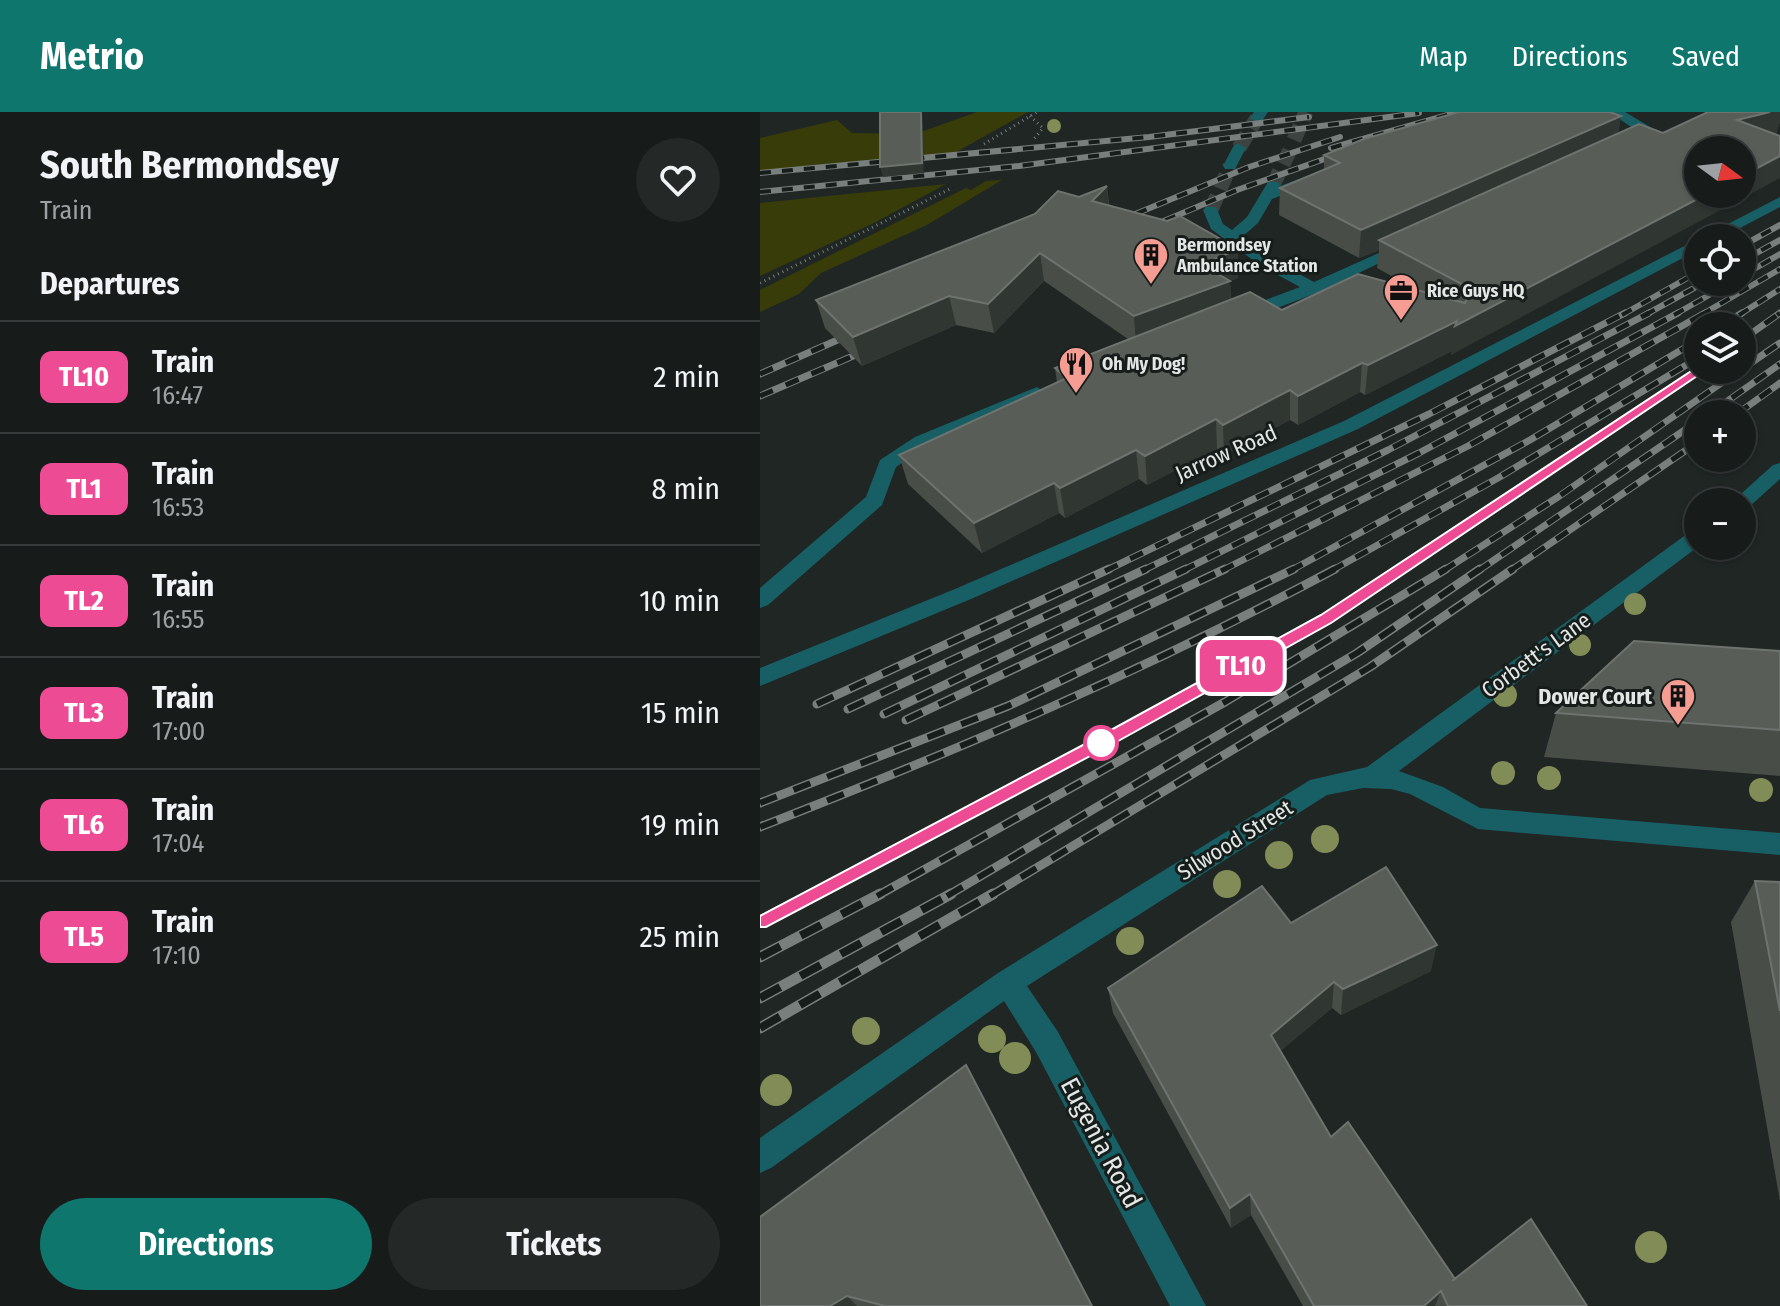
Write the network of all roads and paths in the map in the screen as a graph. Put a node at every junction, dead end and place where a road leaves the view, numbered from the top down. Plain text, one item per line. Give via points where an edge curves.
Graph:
1 (1037, 112) edge
2 (1616, 112) edge
3 (1030, 116) junction
4 (1034, 139) dead end
5 (984, 144) dead end
6 (1239, 148) tunnel mouth
7 (1626, 148) edge
8 (1230, 166) tunnel mouth
9 (1328, 171) edge
10 (950, 189) dead end
11 (1780, 201) edge
12 (1211, 210) dead end
13 (1736, 224) edge
14 (1233, 237) junction
15 (1427, 237) edge
16 (1684, 251) edge
17 (760, 283) edge
18 (1313, 288) junction
19 (1230, 320) edge
20 (1060, 384) edge
21 (1780, 469) edge
22 (1756, 490) edge
23 (1684, 546) edge
24 (760, 600) edge
25 (760, 677) edge
26 (1375, 775) junction
27 (1780, 844) edge
28 (1008, 982) junction
29 (760, 1157) edge
30 (1189, 1306) edge

1 - 3 path
2 - 7 street via 1647,131 1647,137
3 - 4 path via 1043,128
3 - 5 path
6 - 8 street
9 - 14 street via 1270,190 1253,220
10 - 17 path
11 - 13 street
12 - 14 street via 1216,226
14 - 18 street
15 - 18 street
16 - 25 street, Jarrow Road via 1351,425
18 - 19 street
20 - 24 street via 922,441 887,464 875,500
21 - 22 street
23 - 26 street, Corbett's Lane
26 - 27 street, Silwood Street via 1418,787 1478,818
26 - 28 street, Silwood Street via 1319,787
28 - 29 street, Silwood Street
28 - 30 street, Eugenia Road via 1047,1042

